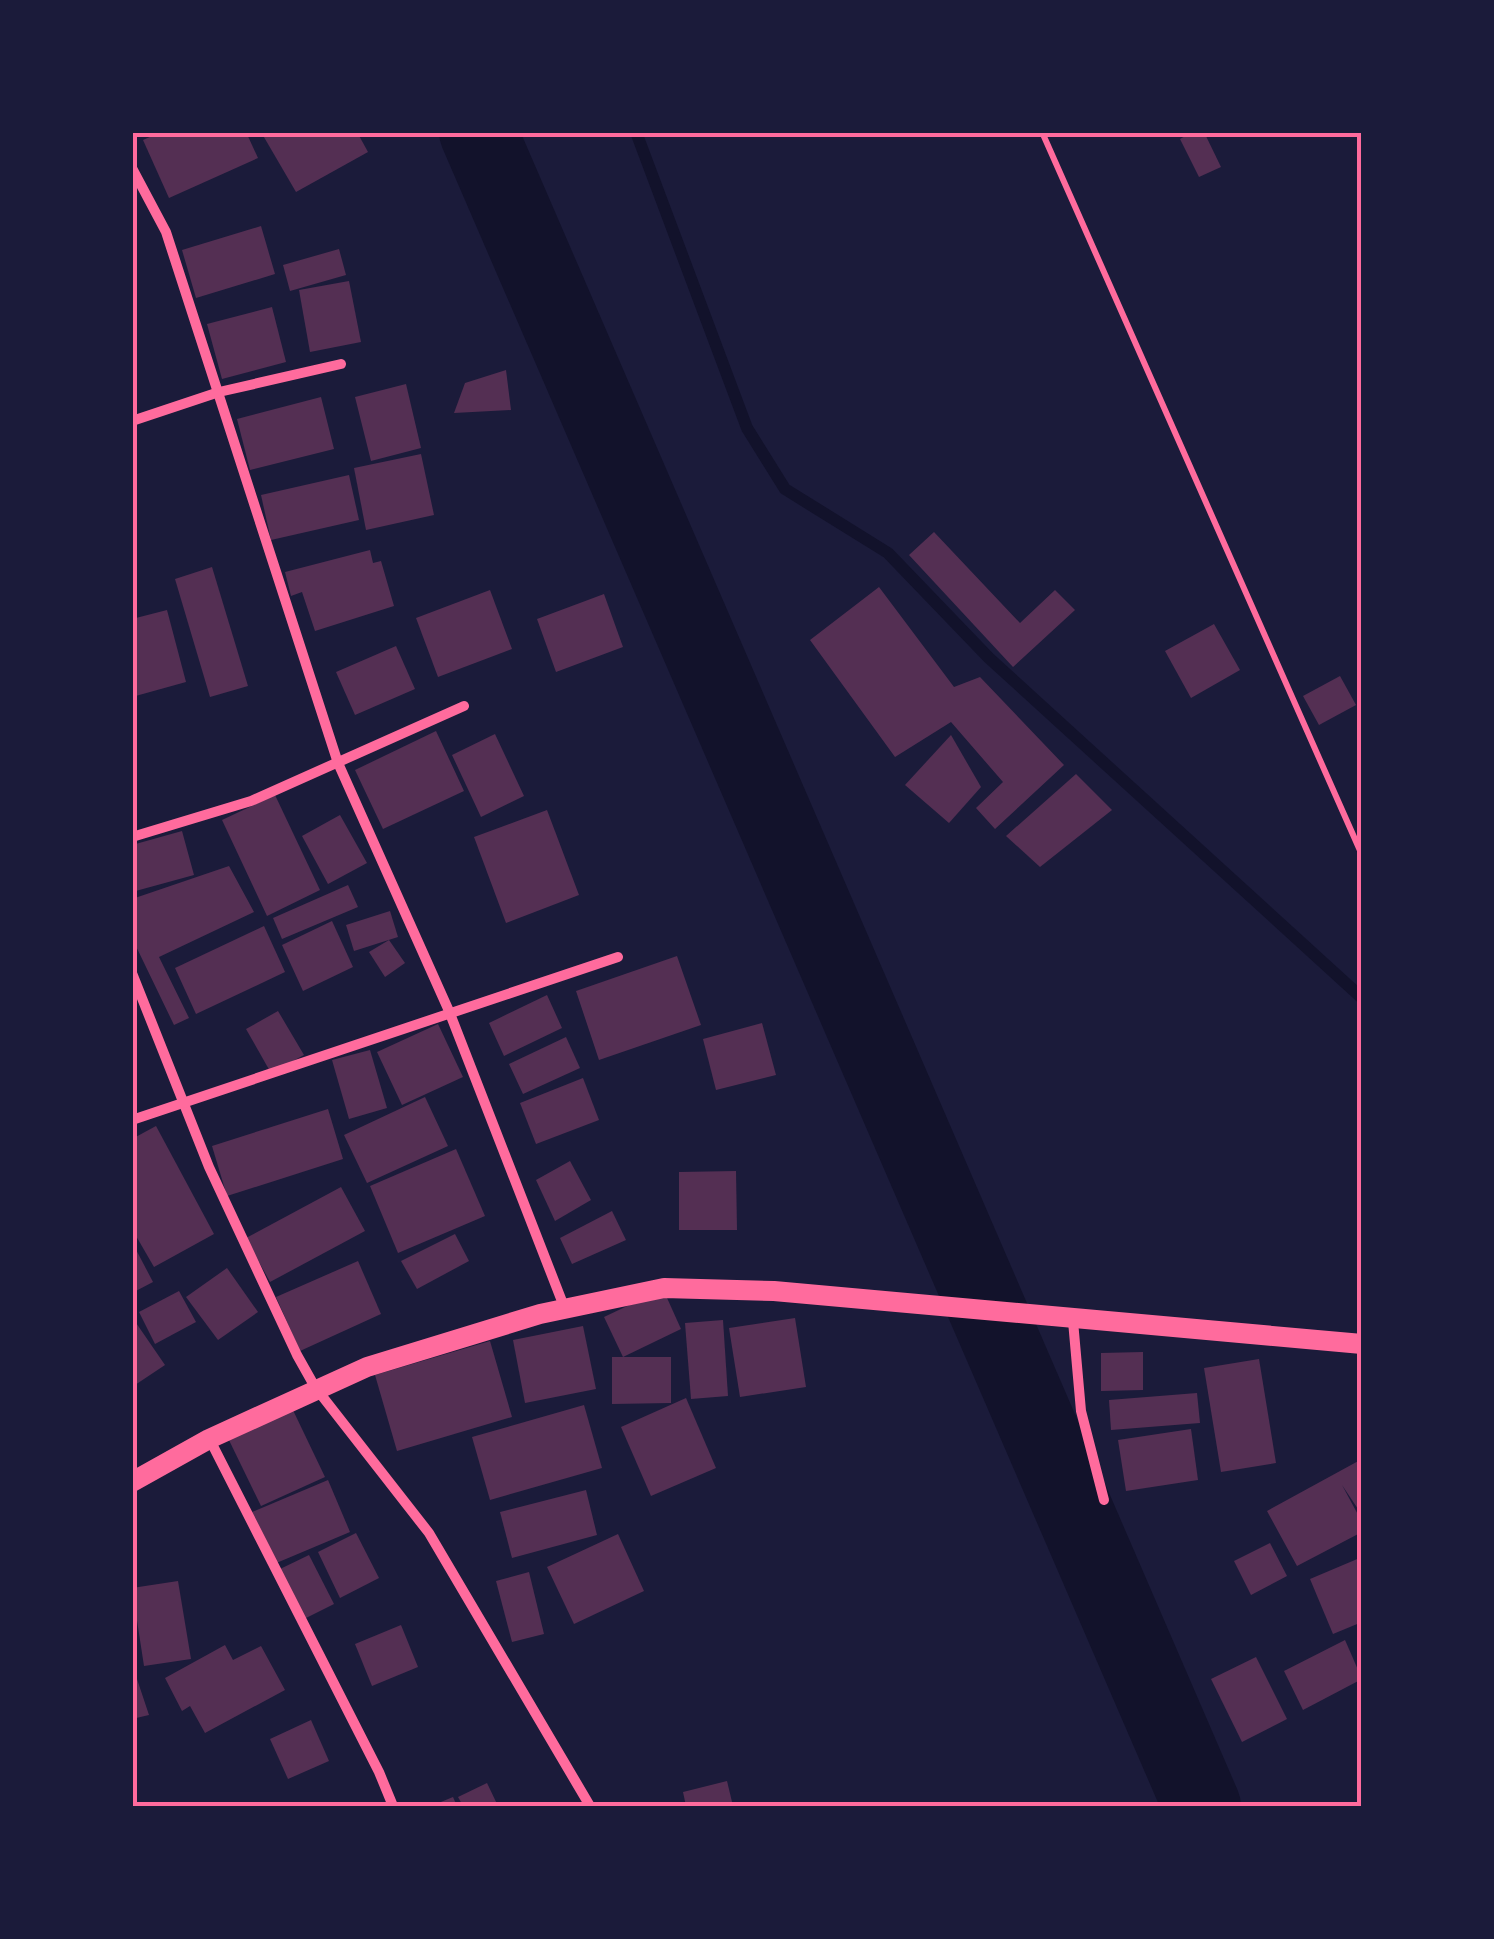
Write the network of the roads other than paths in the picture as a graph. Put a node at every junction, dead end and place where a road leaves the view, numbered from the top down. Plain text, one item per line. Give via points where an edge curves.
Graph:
1 (132, 168) edge
2 (341, 364) dead end
3 (219, 392) junction
4 (132, 421) edge
5 (464, 706) dead end
6 (338, 763) junction
7 (132, 838) edge
8 (618, 957) dead end
9 (132, 972) edge
10 (449, 1011) junction
11 (186, 1105) junction
12 (132, 1120) edge
13 (565, 1309) junction
14 (1074, 1321) junction
15 (1362, 1344) edge
16 (315, 1388) junction
17 (210, 1439) junction
18 (132, 1482) edge
19 (1104, 1500) dead end
20 (392, 1806) edge
21 (590, 1806) edge

1 - 3 street via 166,232
2 - 3 street
3 - 4 street
3 - 6 street
5 - 6 street
6 - 7 street via 251,801
6 - 10 street
8 - 10 street
9 - 11 street
10 - 11 street
10 - 13 street
11 - 12 street
11 - 16 street via 209,1168
13 - 14 main road via 664,1288 774,1291
13 - 16 main road via 443,1341
14 - 15 main road
14 - 19 street via 1081,1410
16 - 17 main road
16 - 21 street via 430,1533
17 - 18 main road
17 - 20 street

